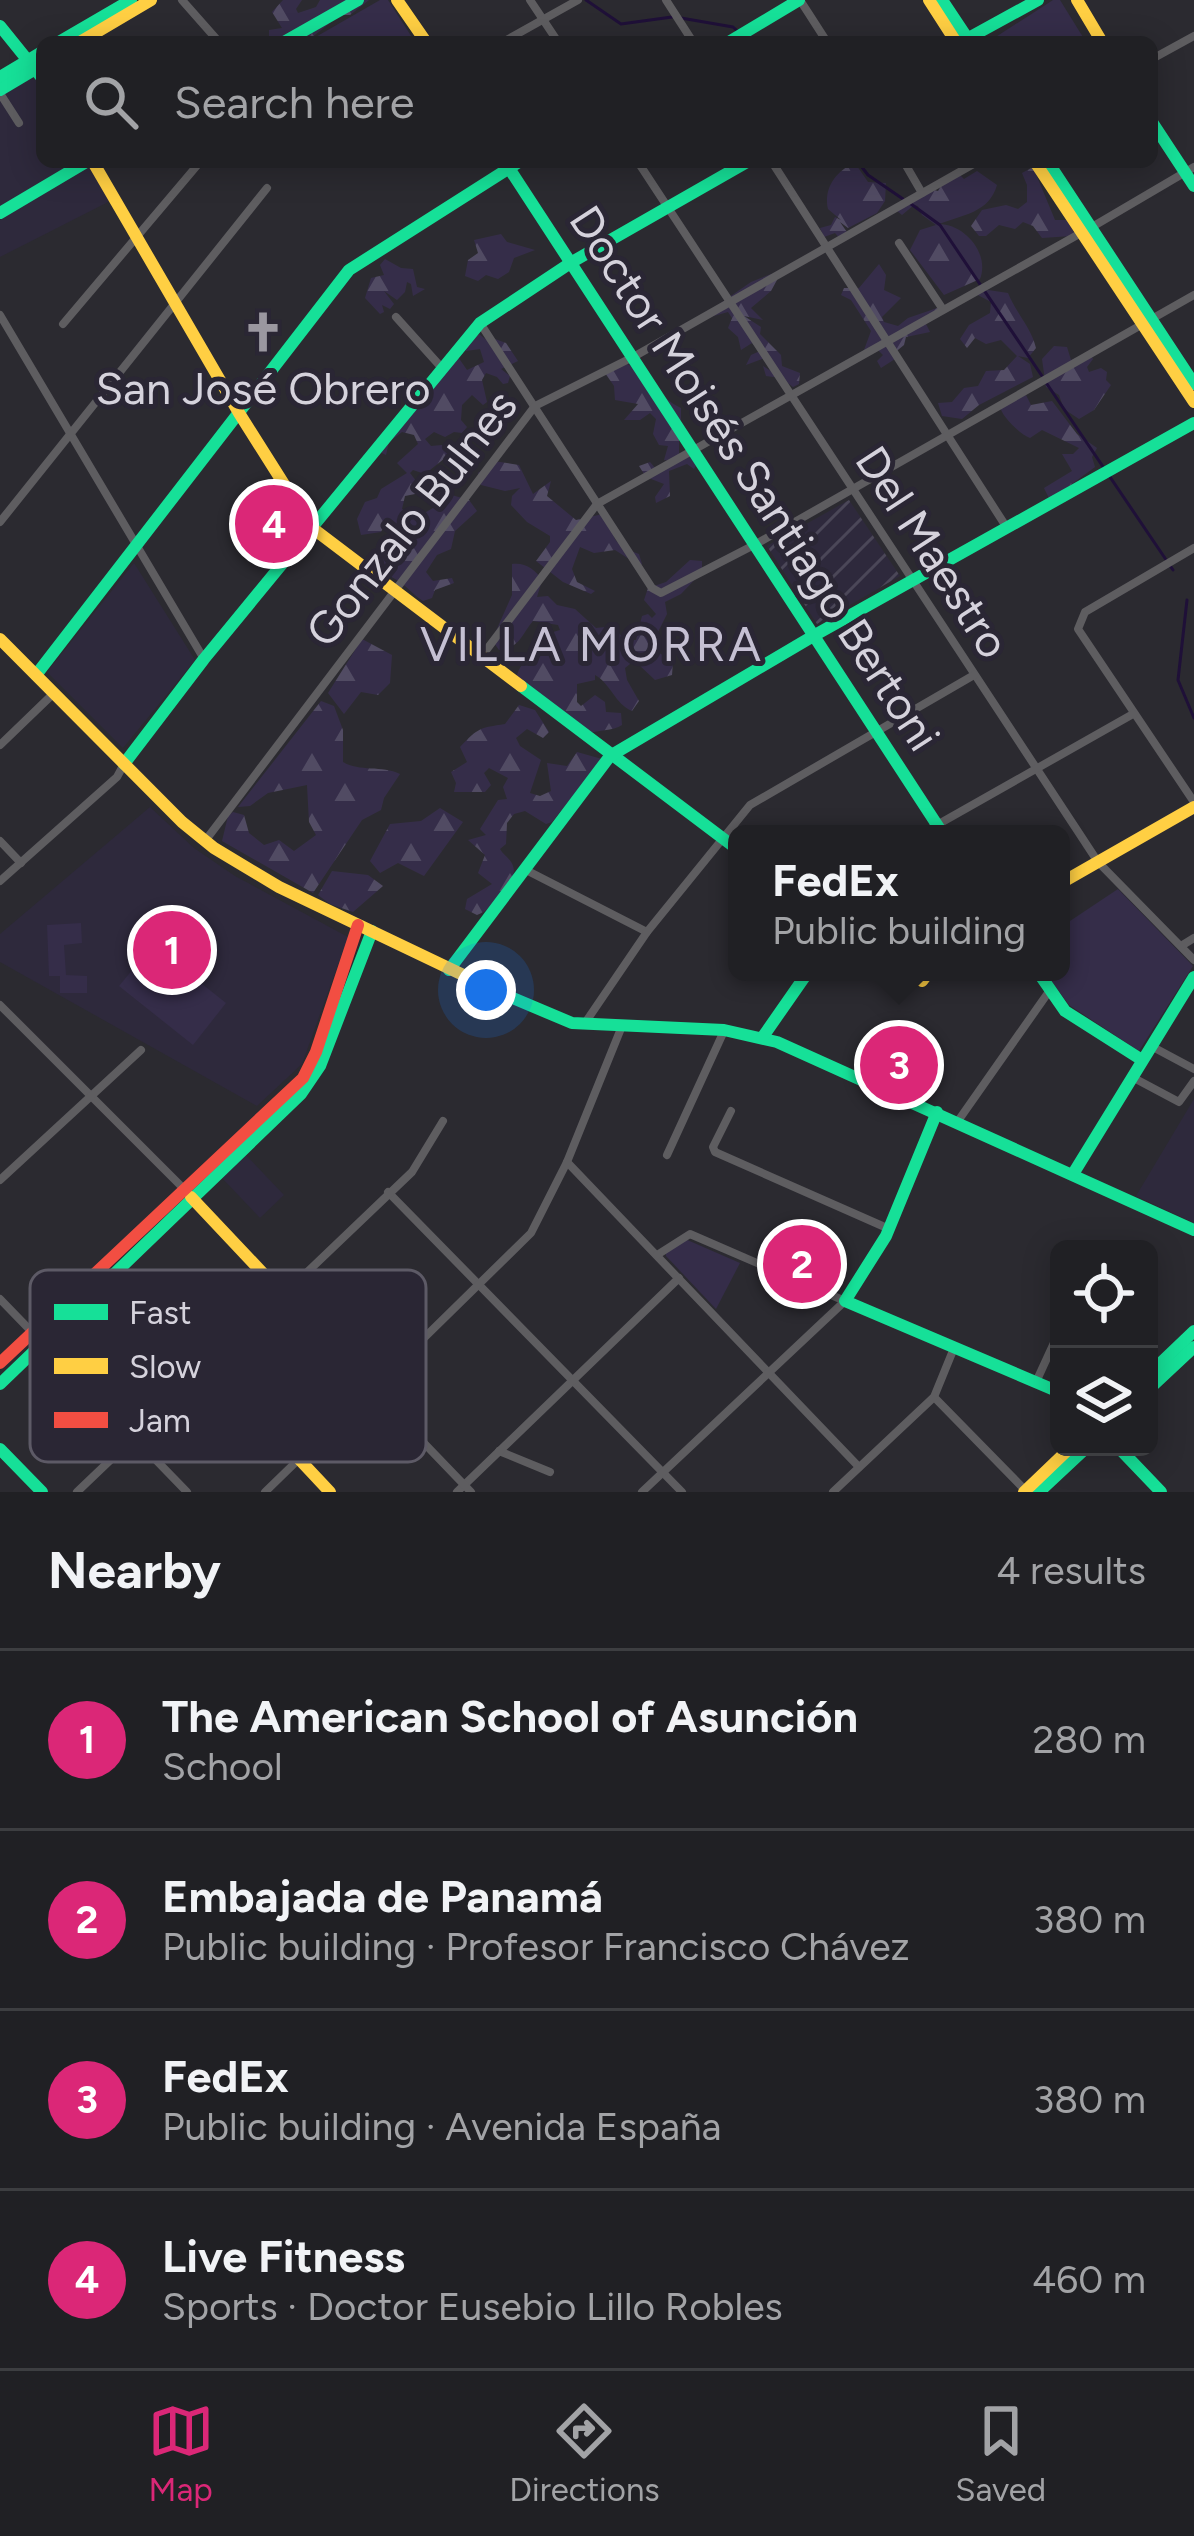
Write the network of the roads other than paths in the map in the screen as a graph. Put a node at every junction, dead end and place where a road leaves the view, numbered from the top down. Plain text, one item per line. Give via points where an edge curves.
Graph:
1 (131, 0) edge
2 (151, 0) edge
3 (182, 0) edge
4 (358, 0) edge
5 (397, 0) edge
6 (530, 0) edge
7 (578, 0) edge
8 (666, 0) edge
9 (800, 0) edge
10 (928, 0) edge
11 (942, 0) edge
12 (1039, 0) edge
13 (1077, 0) edge
14 (544, 20) junction
15 (0, 26) edge
16 (69, 36) edge
17 (90, 36) edge
18 (214, 36) edge
19 (295, 36) edge
20 (422, 36) edge
21 (514, 36) edge
22 (554, 36) edge
23 (689, 36) edge
24 (739, 36) edge
25 (823, 36) edge
26 (960, 36) edge
27 (961, 36) edge
28 (973, 36) edge
29 (1098, 36) edge
30 (1194, 36) edge
31 (1158, 56) edge
32 (36, 67) edge
33 (36, 68) edge
34 (36, 69) edge
35 (0, 77) edge
36 (0, 92) edge
37 (19, 123) dead end
38 (1158, 130) edge
39 (79, 168) edge
40 (93, 168) edge
41 (195, 168) edge
42 (505, 168) edge
43 (513, 168) edge
44 (642, 168) edge
45 (736, 168) edge
46 (776, 168) edge
47 (909, 168) edge
48 (966, 168) edge
49 (1040, 168) edge
50 (1051, 168) edge
51 (1189, 169) edge
52 (1194, 186) edge
53 (267, 188) dead end
54 (926, 191) junction
55 (668, 206) junction
56 (0, 213) edge
57 (1087, 230) junction
58 (137, 240) junction
59 (899, 243) dead end
60 (826, 245) junction
61 (572, 262) junction
62 (1194, 295) edge
63 (175, 302) junction
64 (729, 302) junction
65 (942, 308) junction
66 (0, 315) edge
67 (396, 317) dead end
68 (1148, 321) junction
69 (480, 323) junction
70 (64, 324) dead end
71 (886, 340) junction
72 (635, 356) junction
73 (441, 367) junction
74 (1194, 384) edge
75 (789, 394) junction
76 (1194, 402) edge
77 (535, 406) junction
78 (239, 413) junction
79 (1194, 423) edge
80 (948, 432) junction
81 (71, 438) junction
82 (694, 448) junction
83 (853, 488) junction
84 (596, 504) junction
85 (0, 522) edge
86 (311, 527) junction
87 (1007, 528) junction
88 (756, 544) junction
89 (134, 547) junction
90 (1194, 548) edge
91 (913, 581) junction
92 (392, 590) junction
93 (815, 635) junction
94 (0, 639) edge
95 (480, 658) junction
96 (204, 659) junction
97 (36, 675) junction
98 (974, 675) junction
99 (54, 693) junction
100 (1133, 714) junction
101 (876, 729) junction
102 (0, 745) edge
103 (610, 756) junction
104 (127, 758) junction
105 (1034, 769) junction
106 (1194, 804) edge
107 (732, 825) edge
108 (936, 825) edge
109 (947, 825) edge
110 (728, 830) edge
111 (721, 838) junction
112 (0, 841) edge
113 (205, 841) junction
114 (728, 843) edge
115 (1098, 862) junction
116 (21, 863) junction
117 (523, 869) junction
118 (1070, 878) edge
119 (0, 881) edge
120 (365, 928) junction
121 (647, 932) junction
122 (1194, 938) edge
123 (1181, 946) junction
124 (1194, 960) edge
125 (449, 970) junction
126 (1194, 977) edge
127 (802, 981) edge
128 (1044, 981) edge
129 (1050, 990) junction
130 (0, 1006) edge
131 (622, 1025) junction
132 (583, 1026) junction
133 (724, 1030) junction
134 (762, 1038) junction
135 (1151, 1046) junction
136 (141, 1049) dead end
137 (1138, 1057) junction
138 (1194, 1070) edge
139 (1132, 1077) junction
140 (1194, 1081) edge
141 (89, 1095) junction
142 (731, 1111) dead end
143 (937, 1112) junction
144 (443, 1121) dead end
145 (958, 1121) junction
146 (667, 1155) dead end
147 (567, 1162) junction
148 (1073, 1174) junction
149 (0, 1180) edge
150 (388, 1192) junction
151 (190, 1195) junction
152 (887, 1228) junction
153 (1194, 1230) edge
154 (657, 1255) junction
155 (103, 1270) edge
156 (116, 1270) edge
157 (262, 1270) edge
158 (306, 1270) edge
159 (680, 1278) junction
160 (479, 1286) junction
161 (0, 1299) edge
162 (845, 1301) junction
163 (30, 1328) edge
164 (1194, 1331) edge
165 (30, 1334) edge
166 (426, 1337) edge
167 (1194, 1347) edge
168 (954, 1348) junction
169 (1052, 1348) edge
170 (30, 1355) edge
171 (0, 1363) edge
172 (1158, 1365) edge
173 (771, 1373) junction
174 (572, 1381) junction
175 (1158, 1381) edge
176 (1036, 1382) junction
177 (0, 1384) edge
178 (1050, 1388) edge
179 (934, 1397) junction
180 (426, 1448) edge
181 (0, 1449) edge
182 (499, 1451) junction
183 (1063, 1456) edge
184 (1075, 1456) edge
185 (1127, 1456) edge
186 (108, 1462) edge
187 (159, 1462) edge
188 (297, 1462) edge
189 (301, 1462) edge
190 (859, 1467) junction
191 (550, 1472) dead end
192 (663, 1472) junction
193 (464, 1490) edge
194 (42, 1492) edge
195 (77, 1492) edge
196 (187, 1492) edge
197 (265, 1492) edge
198 (330, 1492) edge
199 (642, 1492) edge
200 (682, 1492) edge
201 (833, 1492) edge
202 (1029, 1492) edge
203 (1161, 1492) edge

1 - 16 main road
2 - 17 main road
3 - 18 street
4 - 19 main road
5 - 20 main road
6 - 14 street
7 - 14 street
8 - 23 street
9 - 24 main road
9 - 25 street
10 - 26 main road
11 - 27 main road
12 - 28 main road
13 - 29 main road
14 - 21 street
14 - 22 street
15 - 32 main road
30 - 31 street
33 - 35 main road
34 - 36 main road
36 - 37 street
38 - 51 main road
39 - 56 main road
40 - 58 main road
41 - 58 street
42 - 78 main road via 358,262
43 - 61 main road, Doctor Moisés Santiago Bertoni
44 - 55 street, Del Maestro
45 - 55 main road
46 - 60 street
47 - 54 street
48 - 54 street, Gonzalo Bulnes
49 - 57 main road
50 - 57 main road
51 - 52 main road
51 - 57 street
53 - 63 street
54 - 60 street, Gonzalo Bulnes
55 - 61 main road
55 - 64 street, Del Maestro
57 - 65 street
57 - 68 main road
58 - 63 main road
58 - 70 street
59 - 65 street
60 - 64 street, Gonzalo Bulnes
60 - 71 street
61 - 69 main road
61 - 72 main road, Doctor Moisés Santiago Bertoni
62 - 68 street
63 - 78 main road
63 - 81 street
64 - 72 street, Gonzalo Bulnes
64 - 75 street, Del Maestro
65 - 71 street
66 - 81 street
67 - 73 street
68 - 74 main road
68 - 76 main road
68 - 80 street
69 - 73 main road
69 - 77 street
71 - 75 street
71 - 80 street
72 - 77 street, Gonzalo Bulnes
72 - 82 main road, Doctor Moisés Santiago Bertoni
73 - 86 main road
75 - 82 street
75 - 83 street, Del Maestro
77 - 84 street
77 - 92 street, Gonzalo Bulnes
78 - 86 main road
78 - 89 main road
79 - 87 main road
80 - 83 street
80 - 87 street
81 - 85 street
81 - 89 street
82 - 84 street
82 - 88 main road, Doctor Moisés Santiago Bertoni
83 - 88 street
83 - 91 street, Del Maestro
84 - 88 street via 652,588 665,592
84 - 95 street
86 - 92 main road
86 - 96 main road
87 - 91 main road
88 - 93 main road, Doctor Moisés Santiago Bertoni
89 - 96 street
89 - 97 main road
90 - 100 street via 1085,612 1078,629
91 - 93 main road
91 - 98 street, Del Maestro
92 - 95 main road
92 - 113 street, Gonzalo Bulnes
93 - 101 main road, Doctor Moisés Santiago Bertoni
93 - 103 main road
94 - 97 main road
95 - 103 main road
96 - 104 main road
97 - 99 main road
98 - 101 street
98 - 105 street, Del Maestro
99 - 102 street
99 - 104 main road
100 - 105 street
100 - 106 street
101 - 107 street via 750,805
101 - 108 main road, Doctor Moisés Santiago Bertoni
103 - 111 main road
103 - 117 main road
104 - 113 main road
104 - 116 street via 117,777
105 - 109 street
105 - 115 street, Del Maestro
106 - 115 main road
110 - 111 street
111 - 114 main road
111 - 121 street
112 - 116 street
113 - 120 main road
115 - 118 main road
115 - 123 street, Del Maestro
116 - 119 street
117 - 121 street
117 - 125 main road
120 - 125 main road
120 - 151 main road via 308,1070
121 - 132 street
122 - 123 street
123 - 124 street, Del Maestro
125 - 132 main road
126 - 135 main road
127 - 134 main road
128 - 129 main road
129 - 137 main road via 1065,1011
129 - 145 street
130 - 141 street
131 - 132 main road
131 - 133 main road
131 - 147 street
133 - 134 main road
133 - 146 street
134 - 143 main road
135 - 137 main road
135 - 138 street
136 - 141 street
137 - 139 main road
139 - 140 street via 1179,1102
139 - 148 main road
141 - 149 street
141 - 151 street
142 - 152 street via 715,1152
143 - 145 main road
143 - 152 main road
144 - 150 street via 412,1172
145 - 148 main road
147 - 154 street
147 - 160 street via 531,1233
148 - 153 main road
150 - 158 street
150 - 160 street
151 - 155 main road
151 - 156 main road
151 - 157 main road
152 - 162 main road
154 - 159 street
154 - 162 street via 690,1234
159 - 173 street
159 - 174 street
160 - 166 street
160 - 174 street
161 - 163 street
162 - 168 main road
162 - 173 street
164 - 172 main road
165 - 171 main road
167 - 175 main road
168 - 176 main road
168 - 179 street
169 - 176 street
170 - 177 main road
173 - 190 street
173 - 192 street
174 - 182 street
174 - 192 street
176 - 178 main road
179 - 190 street
179 - 202 street
180 - 193 street
181 - 194 main road
182 - 191 street
182 - 193 street
183 - 202 main road
184 - 202 main road
185 - 203 main road
186 - 195 street
187 - 196 street
188 - 197 street
189 - 198 main road
190 - 201 street
192 - 199 street
192 - 200 street

